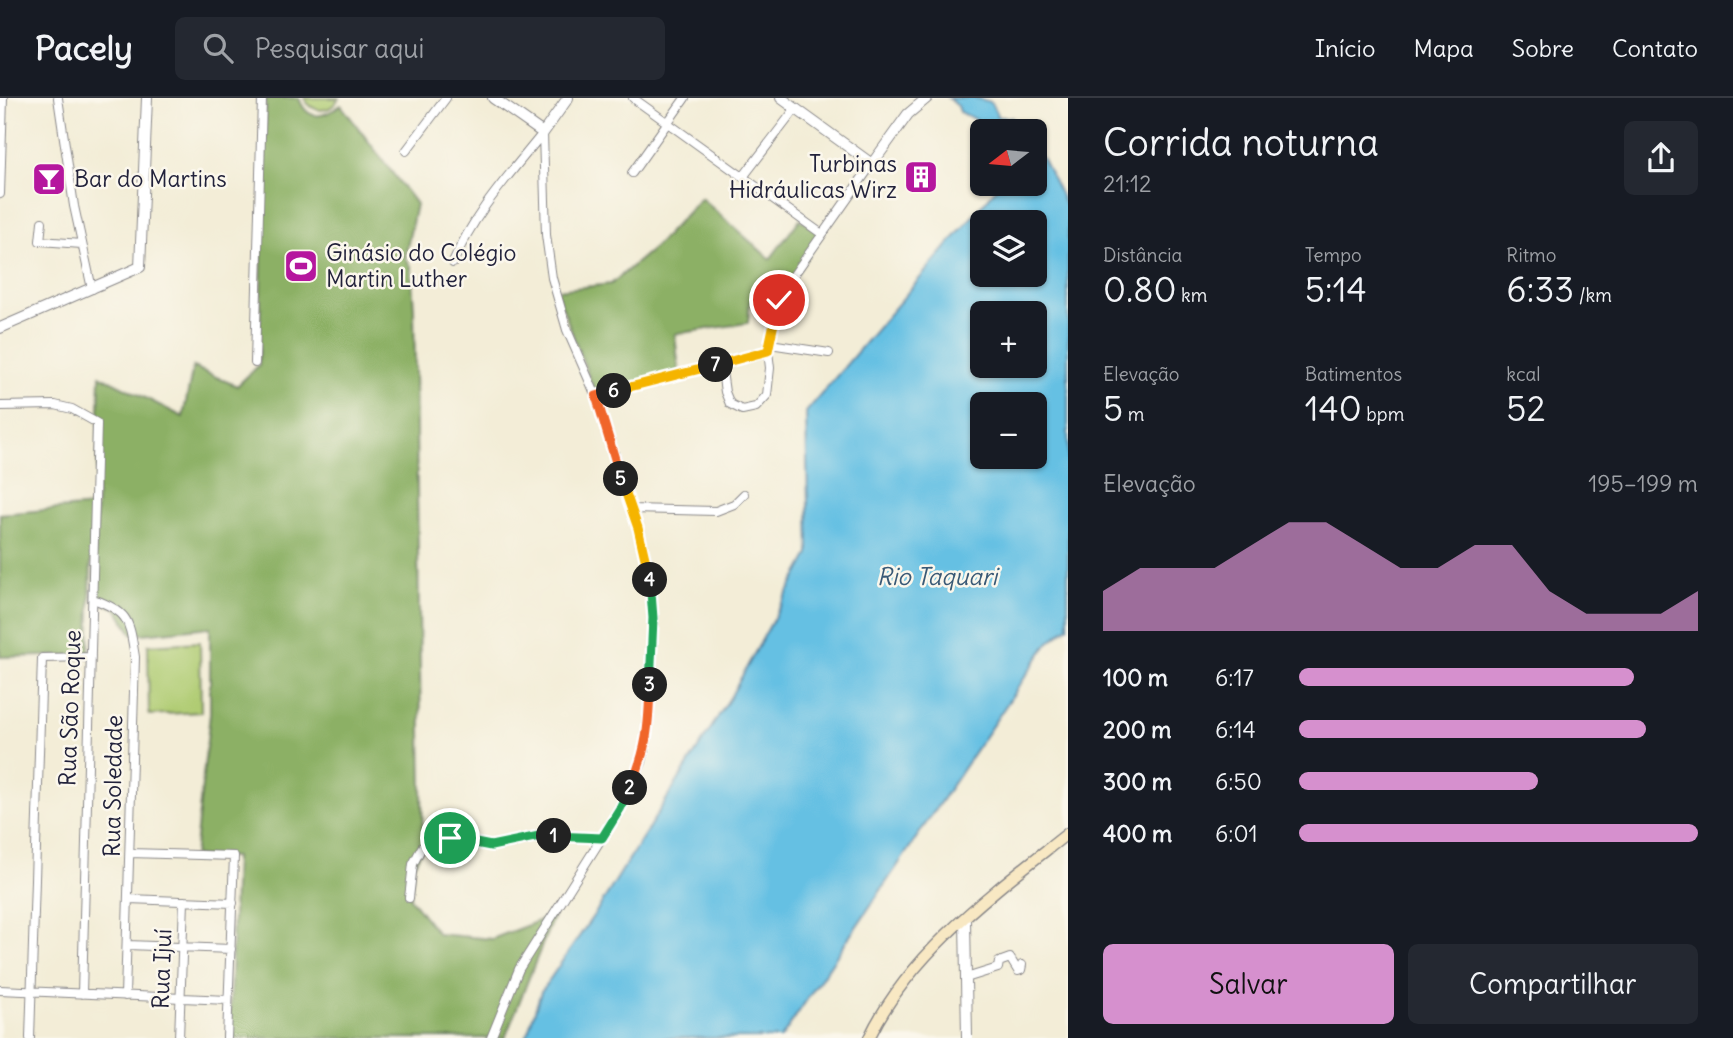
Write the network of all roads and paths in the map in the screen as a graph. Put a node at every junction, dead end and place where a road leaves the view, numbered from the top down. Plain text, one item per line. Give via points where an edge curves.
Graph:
1 (3, 98) edge
2 (58, 98) edge
3 (146, 98) edge
4 (262, 98) edge
5 (446, 98) edge
6 (494, 98) edge
7 (568, 98) edge
8 (633, 98) edge
9 (685, 98) edge
10 (781, 98) edge
11 (927, 98) edge
12 (796, 108) junction
13 (667, 123) junction
14 (543, 133) junction
15 (405, 151) dead end
16 (872, 164) junction
17 (632, 173) dead end
18 (743, 177) junction
19 (0, 194) edge
20 (42, 222) dead end
21 (822, 234) junction
22 (82, 244) junction
23 (453, 263) dead end
24 (92, 289) junction
25 (0, 328) edge
26 (769, 348) junction
27 (829, 353) dead end
28 (255, 363) dead end
29 (721, 364) junction
30 (596, 396) junction
31 (0, 406) edge
32 (744, 494) dead end
33 (631, 509) junction
34 (93, 599) junction
35 (91, 657) junction
36 (1068, 833) edge
37 (602, 838) junction
38 (130, 853) junction
39 (409, 898) dead end
40 (129, 899) junction
41 (184, 901) junction
42 (233, 903) junction
43 (965, 919) junction
44 (128, 945) junction
45 (182, 947) junction
46 (231, 949) junction
47 (1022, 965) dead end
48 (966, 978) junction
49 (0, 990) edge
50 (32, 993) junction
51 (82, 994) junction
52 (125, 996) junction
53 (181, 999) junction
54 (229, 1000) junction
55 (30, 1038) edge
56 (179, 1038) edge
57 (227, 1038) edge
58 (491, 1038) edge
59 (869, 1038) edge
60 (967, 1038) edge

1 - 19 street
2 - 22 street
3 - 24 street via 140,267
4 - 28 street
5 - 15 street
6 - 14 street
7 - 14 street
8 - 13 street
9 - 13 street
10 - 12 street
11 - 16 street via 908,114
12 - 16 street
12 - 18 street
13 - 17 street
13 - 18 street
14 - 23 street via 491,198
14 - 30 street via 552,278 567,330
16 - 21 street
18 - 21 street
20 - 22 street via 40,241
21 - 26 street via 780,293
22 - 24 street
24 - 25 street
26 - 27 street
26 - 29 street
26 - 29 street via 767,395 756,407 742,410 730,404
29 - 30 street
30 - 33 street
31 - 34 street, Rua São Roque via 55,405 97,423
32 - 33 street via 716,511
33 - 37 street via 652,596 649,721 642,762
34 - 35 street, Rua São Roque
34 - 38 street, Rua Soledade via 115,607 130,624 135,657
35 - 50 street via 42,658
35 - 51 street, Rua São Roque
36 - 43 main road
37 - 39 street via 544,835 491,846 450,838 432,841 422,847 413,864
37 - 58 street via 519,969
38 - 40 street, Rua Soledade
38 - 42 street via 234,856
40 - 41 street
40 - 44 street, Rua Soledade
41 - 42 street
41 - 45 street, Rua Ijuí
42 - 46 street
43 - 48 street
43 - 59 main road via 896,991
44 - 45 street
44 - 52 street, Rua Soledade
45 - 46 street
45 - 53 street, Rua Ijuí
46 - 54 street
47 - 48 street via 1018,971 1010,958 999,962 998,968
48 - 60 street
49 - 50 street
50 - 51 street
50 - 55 street
51 - 52 street
52 - 53 street
53 - 54 street
53 - 56 street, Rua Ijuí
54 - 57 street

